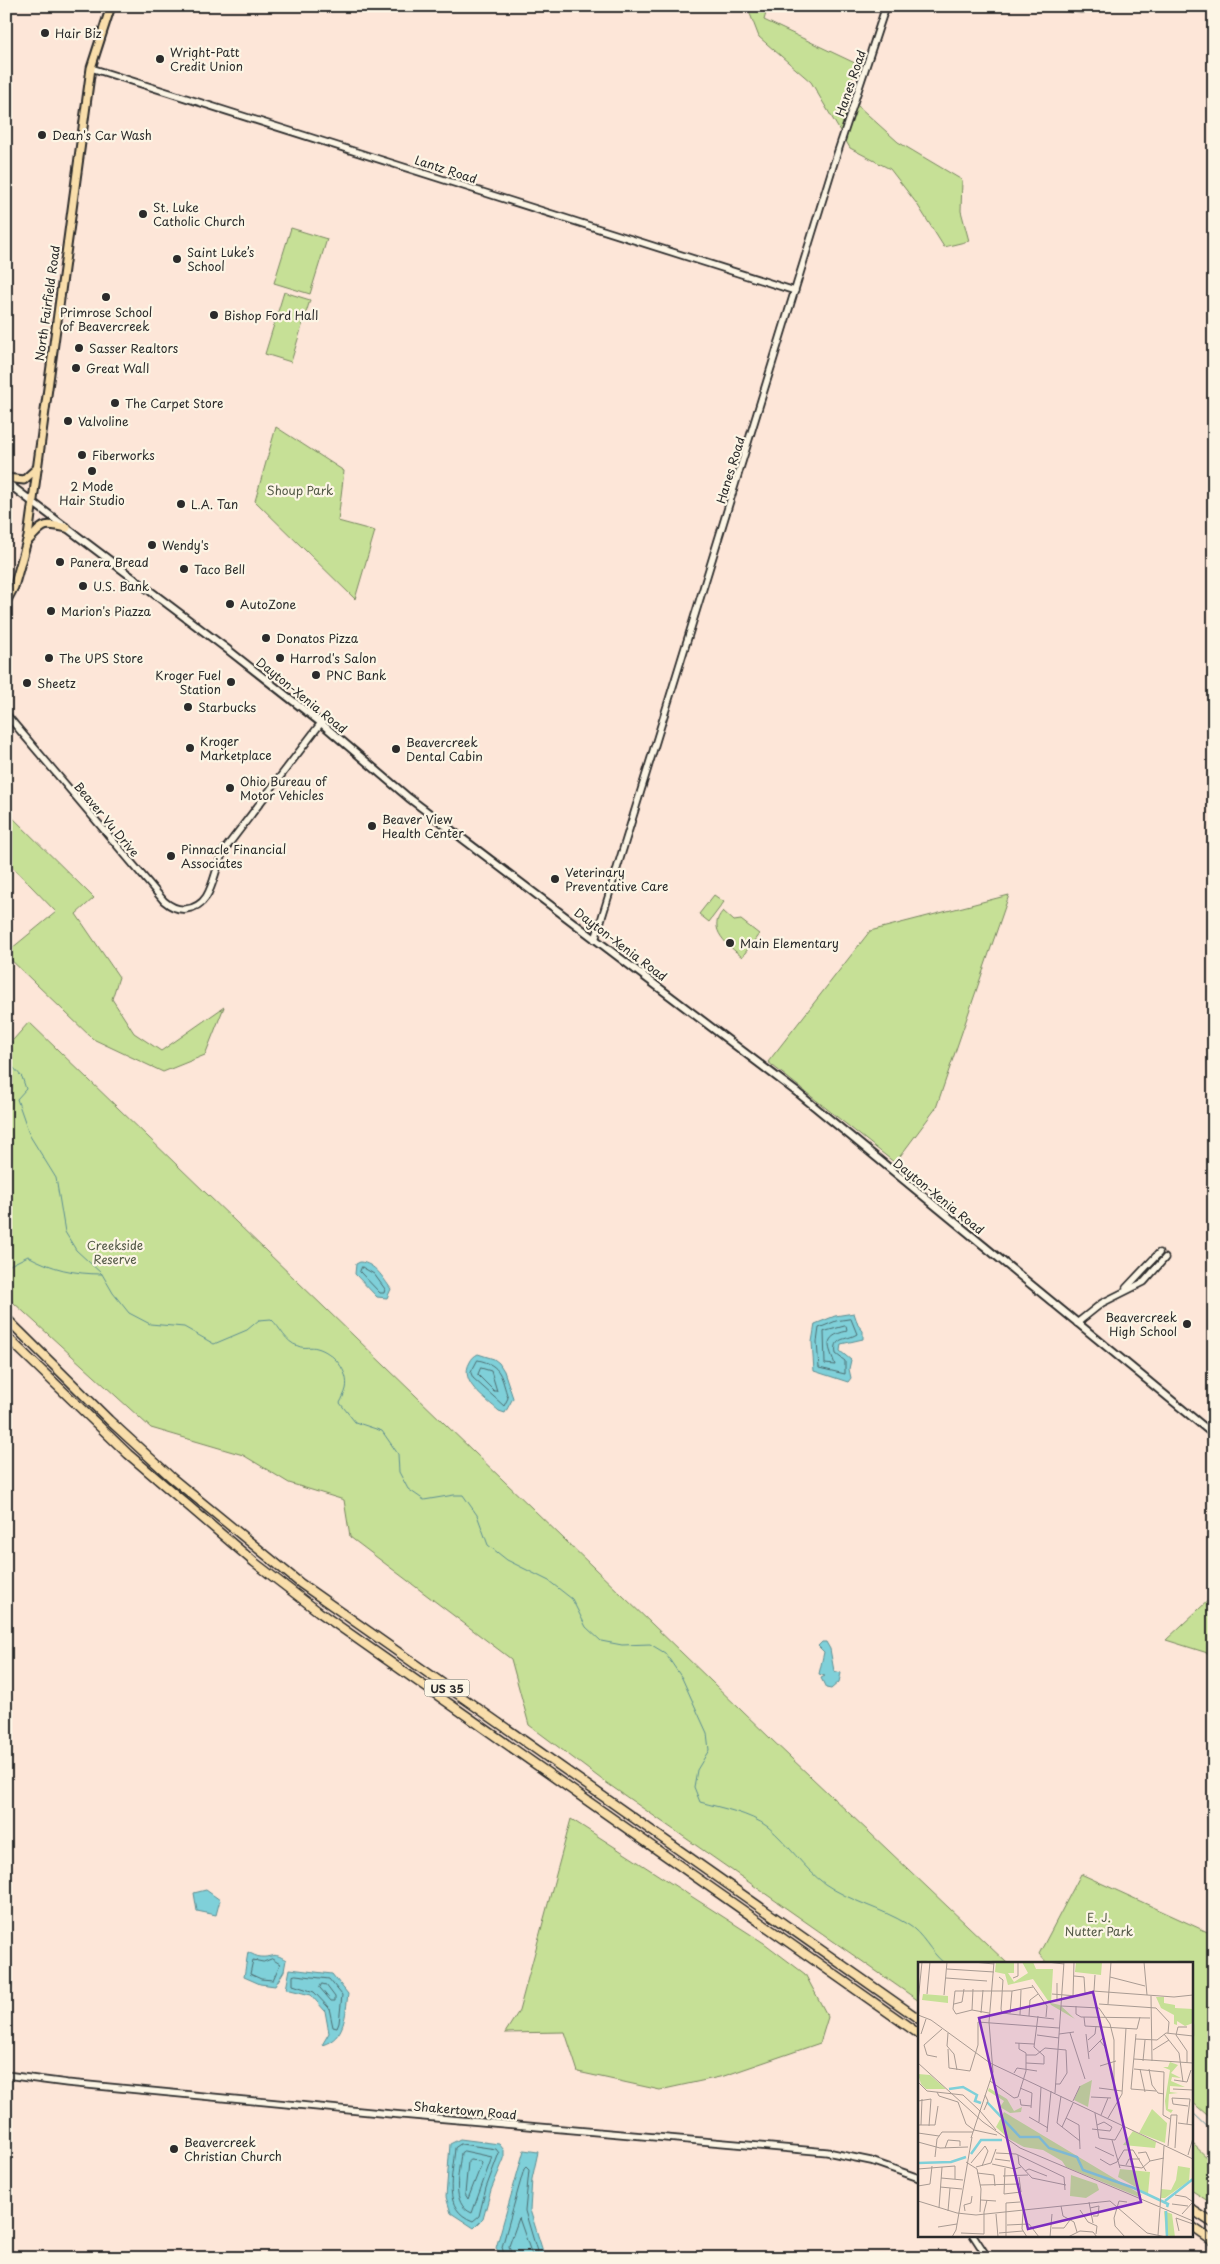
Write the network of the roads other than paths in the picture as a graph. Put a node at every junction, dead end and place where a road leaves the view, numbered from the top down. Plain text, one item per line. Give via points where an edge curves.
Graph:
1 (111, 6) edge
2 (886, 6) edge
3 (1054, 6) edge
4 (1106, 6) edge
5 (91, 68) junction
6 (795, 290) junction
7 (37, 468) junction
8 (6, 478) edge
9 (6, 482) edge
10 (32, 502) junction
11 (67, 528) junction
12 (26, 543) junction
13 (6, 602) edge
14 (6, 714) edge
15 (321, 723) junction
16 (596, 940) junction
17 (1159, 1253) dead end
18 (1165, 1258) dead end
19 (1125, 1290) junction
20 (6, 1318) edge
21 (1077, 1323) junction
22 (6, 1336) edge
23 (1214, 1435) edge
24 (918, 2018) edge
25 (918, 2033) edge
26 (6, 2075) edge
27 (918, 2178) edge
28 (1192, 2210) edge
29 (1214, 2224) edge
30 (1192, 2227) edge
31 (975, 2236) edge
32 (1214, 2242) edge
33 (988, 2258) edge

1 - 5 main road, North Fairfield Road
2 - 6 street, Hanes Road
3 - 4 street via 1081,9
5 - 6 street, Lantz Road
5 - 7 main road, North Fairfield Road
6 - 16 street, Hanes Road
7 - 8 main road via 24,480
7 - 10 main road, North Fairfield Road
9 - 10 main road, Dayton-Xenia Road
10 - 11 main road, Dayton-Xenia Road
10 - 12 main road, North Fairfield Road
11 - 12 main road via 46,524
11 - 15 main road, Dayton-Xenia Road
12 - 13 main road, North Fairfield Road via 14,587
14 - 15 street, Beaver Vu Drive via 164,901 184,909 197,906 204,900 225,849
15 - 16 main road, Dayton-Xenia Road via 409,798
16 - 21 main road, Dayton-Xenia Road via 798,1093
17 - 19 street
18 - 19 street via 1147,1279
19 - 21 street
20 - 24 highway, US 35 via 172,1478 300,1582
21 - 23 main road, Dayton-Xenia Road
22 - 25 highway, US 35 via 135,1460 254,1562
26 - 27 street, Shakertown Road via 391,2114 827,2152 871,2161
28 - 29 highway
30 - 32 highway
31 - 33 street

